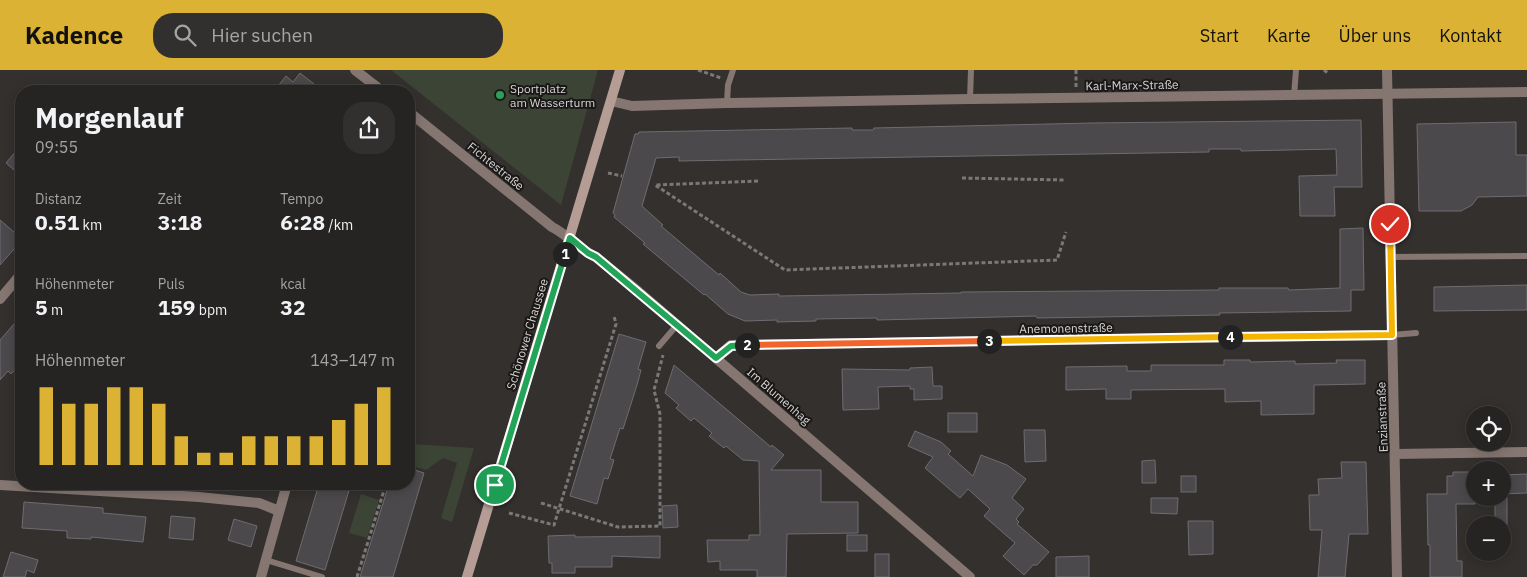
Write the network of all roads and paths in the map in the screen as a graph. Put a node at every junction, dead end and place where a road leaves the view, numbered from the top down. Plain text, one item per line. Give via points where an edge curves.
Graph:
1 (356, 70) edge
2 (620, 70) edge
3 (698, 70) edge
4 (733, 70) edge
5 (971, 70) edge
6 (1296, 70) edge
7 (1324, 70) edge
8 (1387, 70) edge
9 (705, 71) edge
10 (1329, 74) dead end
11 (730, 81) junction
12 (375, 85) edge
13 (1527, 92) edge
14 (1386, 94) junction
15 (1294, 96) junction
16 (970, 99) junction
17 (611, 101) junction
18 (727, 103) junction
19 (415, 117) edge
20 (608, 173) dead end
21 (622, 176) dead end
22 (962, 178) dead end
23 (1064, 180) dead end
24 (758, 181) dead end
25 (1066, 232) dead end
26 (570, 238) junction
27 (1527, 256) edge
28 (1390, 257) junction
29 (15, 281) edge
30 (0, 299) edge
31 (614, 316) dead end
32 (677, 325) junction
33 (1416, 333) dead end
34 (1392, 335) junction
35 (662, 347) joint
36 (716, 358) junction
37 (1527, 452) edge
38 (1395, 454) junction
39 (0, 485) edge
40 (15, 486) edge
41 (83, 490) edge
42 (285, 490) edge
43 (384, 490) edge
44 (541, 503) dead end
45 (560, 509) junction
46 (279, 510) junction
47 (509, 513) dead end
48 (266, 560) junction
49 (261, 577) edge
50 (322, 577) edge
51 (357, 577) edge
52 (467, 577) edge
53 (970, 577) edge
54 (1397, 577) edge

1 - 12 street
2 - 17 main road, Schönower Chaussee
3 - 9 path
4 - 11 lane
5 - 16 lane
6 - 15 lane
7 - 10 path
8 - 14 street, Enzianstraße
9 - 11 path
11 - 18 lane
13 - 14 street, Karl-Marx-Straße
14 - 15 street, Karl-Marx-Straße
14 - 28 street, Enzianstraße
15 - 16 street, Karl-Marx-Straße
16 - 18 street, Karl-Marx-Straße
17 - 18 street, Karl-Marx-Straße via 632,106
17 - 26 main road, Schönower Chaussee
19 - 26 street, Fichtestraße
20 - 21 path
22 - 23 path
24 - 25 path via 655,186 786,270 1057,260
26 - 32 street, Im Blumenhag
26 - 52 main road, Schönower Chaussee
27 - 28 lane
28 - 34 street, Enzianstraße
29 - 30 street
31 - 45 path via 616,324
32 - 35 lane
32 - 36 street, Im Blumenhag
33 - 34 lane
34 - 36 street, Anemonenstraße via 731,346
34 - 38 street, Enzianstraße
35 - 45 path via 654,390 660,414 660,526 618,527
36 - 53 street, Im Blumenhag
37 - 38 street
38 - 54 street, Enzianstraße
39 - 40 street
41 - 46 street via 260,503
42 - 46 street
43 - 51 path
44 - 45 path
45 - 47 path via 554,526
46 - 48 street
48 - 49 street
48 - 50 lane

